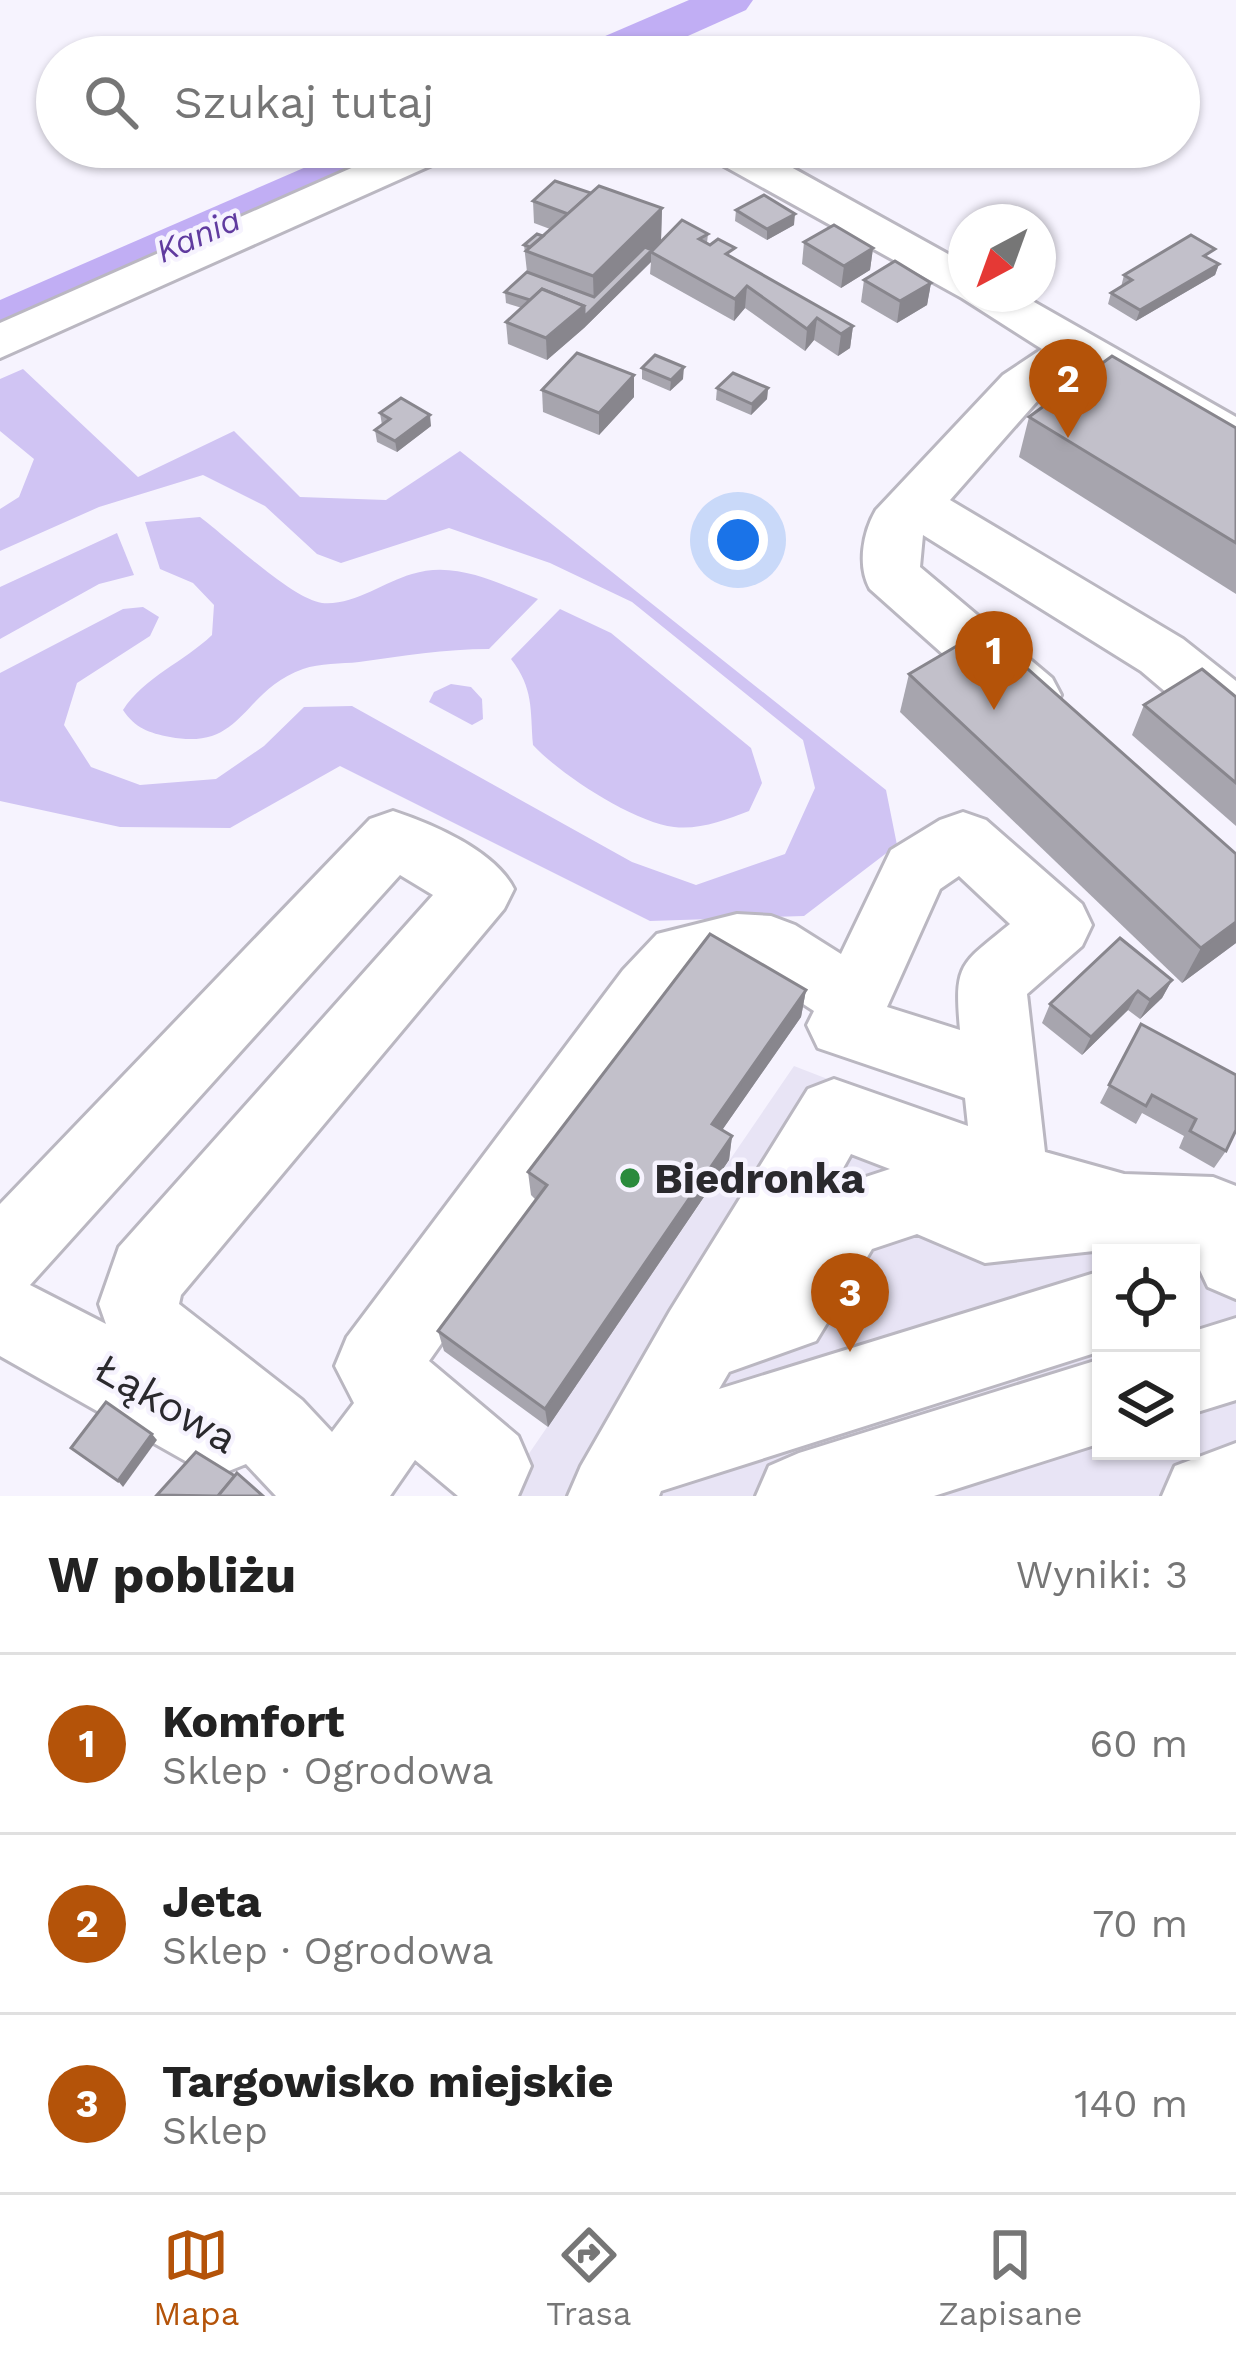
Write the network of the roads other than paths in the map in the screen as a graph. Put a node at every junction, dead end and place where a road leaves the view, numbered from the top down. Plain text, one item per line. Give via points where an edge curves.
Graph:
1 (389, 168) edge
2 (759, 168) edge
3 (948, 274) edge
4 (1015, 312) edge
5 (0, 342) edge
6 (1078, 348) junction
7 (1236, 440) edge
8 (915, 504) junction
9 (1236, 716) edge
10 (1074, 734) edge
11 (855, 1000) junction
12 (1000, 1077) junction
13 (1010, 1178) junction
14 (1124, 1210) junction
15 (0, 1260) edge
16 (1236, 1264) edge
17 (1200, 1278) edge
18 (0, 1312) edge
19 (1092, 1314) edge
20 (699, 1340) junction
21 (1236, 1359) edge
22 (1200, 1370) edge
23 (408, 1400) junction
24 (1092, 1404) edge
25 (488, 1466) dead end
26 (622, 1477) edge
27 (1236, 1486) edge
28 (334, 1496) edge
29 (799, 1496) edge
30 (1205, 1496) edge

1 - 5 street
2 - 3 street
4 - 6 street
6 - 7 street
6 - 8 street via 1021,387
8 - 9 street via 1162,655
8 - 10 street via 896,524 890,574
11 - 12 street via 843,1024
11 - 12 street via 915,871 963,838 1058,925 992,982
11 - 23 street via 771,946 682,955 376,1366
12 - 13 street
13 - 14 street
13 - 20 street via 834,1113
14 - 16 street via 1213,1214
14 - 20 street via 985,1225 918,1197 846,1220 788,1312
15 - 28 street via 393,838 480,889 147,1275 139,1304 149,1332 272,1430
16 - 17 street
18 - 28 street, Łąkowa
19 - 26 street
20 - 26 street
21 - 22 street
23 - 25 street
23 - 28 street
24 - 29 street
27 - 30 street

